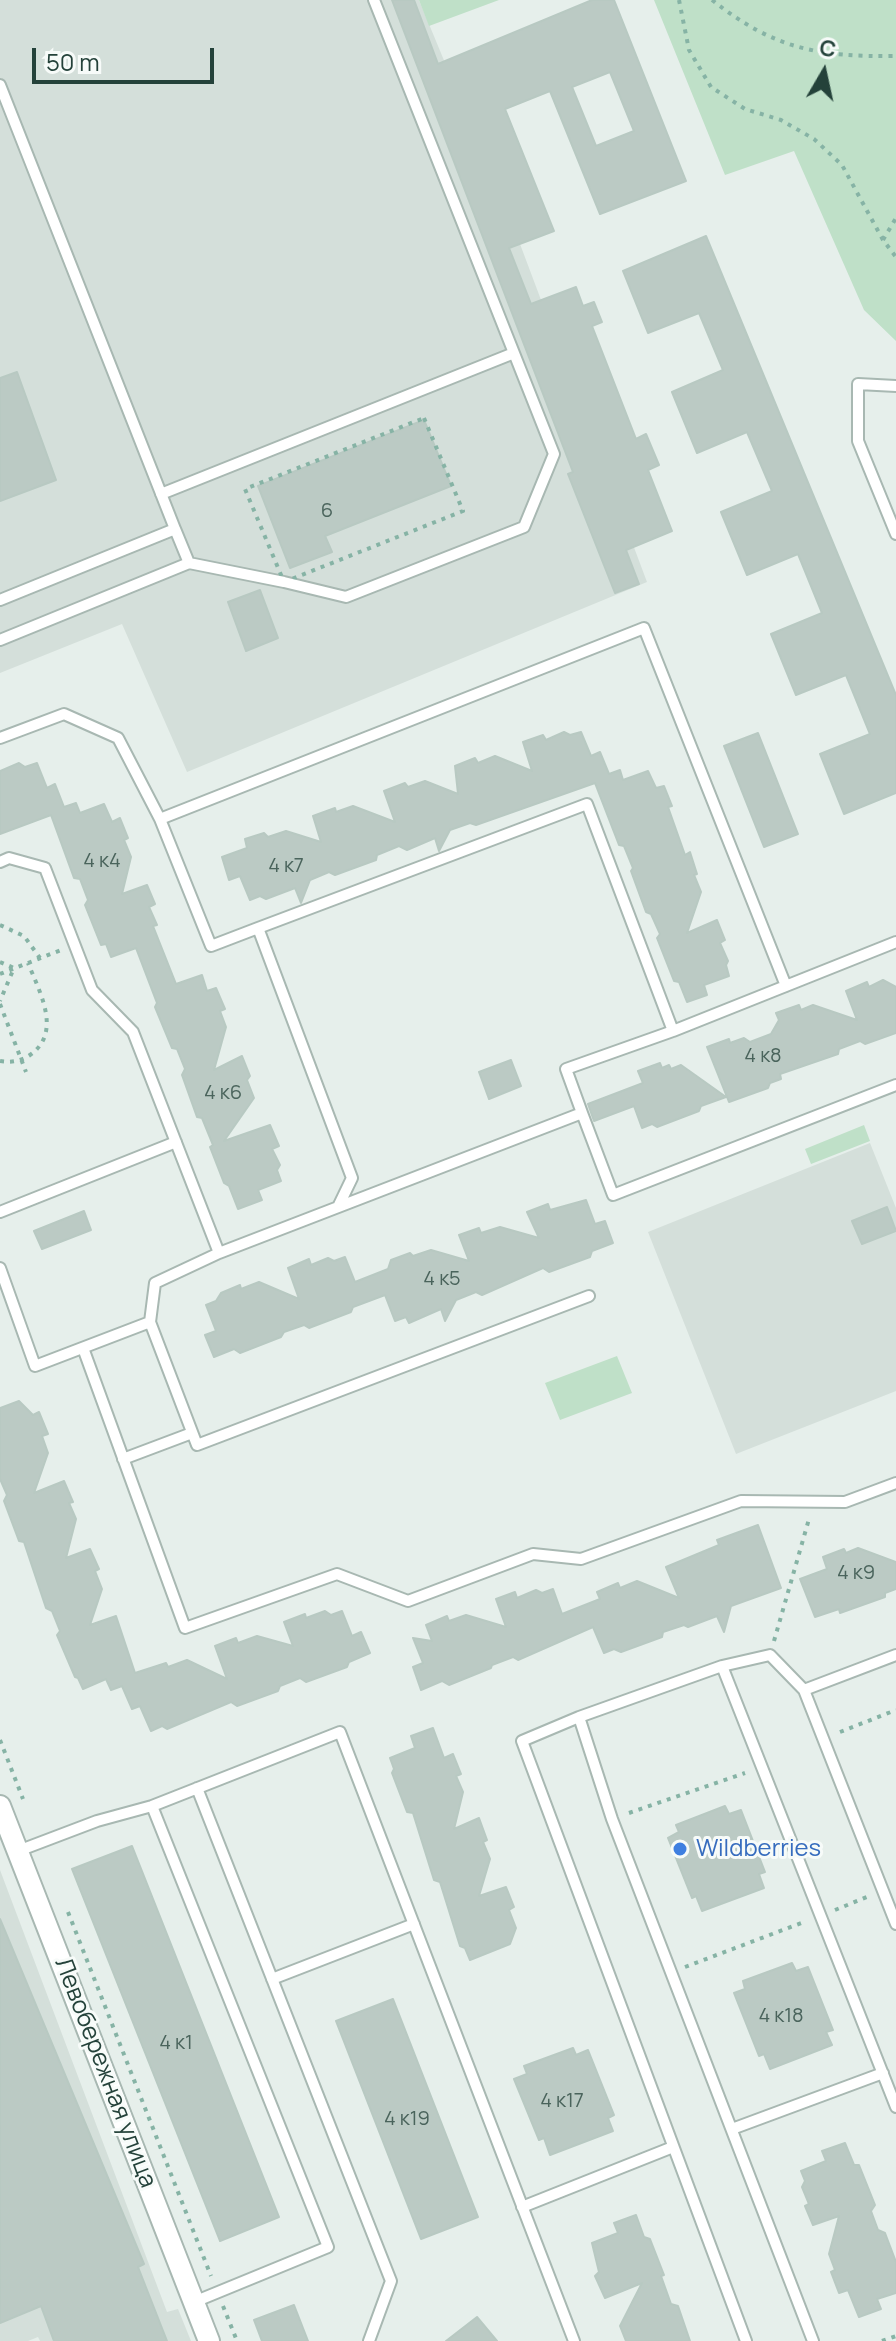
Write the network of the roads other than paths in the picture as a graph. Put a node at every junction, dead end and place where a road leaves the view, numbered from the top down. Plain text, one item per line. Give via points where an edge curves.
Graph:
1 (374, 0) edge
2 (0, 85) edge
3 (514, 353) junction
4 (896, 386) edge
5 (161, 494) junction
6 (175, 529) junction
7 (896, 534) edge
8 (189, 563) junction
9 (0, 600) edge
10 (0, 640) edge
11 (0, 738) edge
12 (160, 819) junction
13 (0, 862) edge
14 (258, 928) junction
15 (896, 942) edge
16 (786, 986) junction
17 (673, 1031) junction
18 (896, 1085) edge
19 (582, 1113) junction
20 (176, 1142) junction
21 (338, 1207) junction
22 (0, 1212) edge
23 (219, 1253) junction
24 (0, 1268) edge
25 (589, 1296) dead end
26 (150, 1322) junction
27 (83, 1348) junction
28 (192, 1433) junction
29 (123, 1459) junction
30 (896, 1483) edge
31 (896, 1655) edge
32 (722, 1666) junction
33 (804, 1690) junction
34 (579, 1717) junction
35 (197, 1788) junction
36 (0, 1806) edge
37 (152, 1806) junction
38 (18, 1851) junction
39 (414, 1924) junction
40 (896, 1924) edge
41 (272, 1979) junction
42 (883, 2073) junction
43 (896, 2107) edge
44 (732, 2129) junction
45 (673, 2147) junction
46 (522, 2207) junction
47 (194, 2302) junction
48 (209, 2341) edge
49 (369, 2341) edge
50 (574, 2341) edge
51 (746, 2341) edge
52 (813, 2341) edge

1 - 3 lane
2 - 5 lane
3 - 5 lane
3 - 8 lane via 554,454 524,527 346,597
4 - 7 lane via 858,384 858,441
5 - 6 lane
6 - 8 lane
6 - 9 lane
8 - 10 lane
11 - 12 lane via 64,714 118,738
12 - 14 lane via 211,946
12 - 16 lane via 644,628
13 - 20 lane via 9,858 45,868 92,990 133,1032
14 - 17 lane via 587,804
14 - 21 lane via 352,1178
15 - 16 lane
16 - 17 lane
17 - 19 lane via 566,1069
18 - 19 lane via 613,1195
19 - 21 lane
20 - 22 lane
20 - 23 lane
21 - 23 lane
23 - 26 lane via 155,1283
24 - 27 lane via 35,1366
25 - 28 lane via 197,1445
26 - 27 lane
26 - 28 lane
27 - 29 lane
28 - 29 lane
29 - 30 lane via 185,1628 337,1574 408,1601 533,1554 581,1559 741,1501 845,1502
31 - 33 lane
32 - 33 lane via 770,1655
32 - 34 lane
32 - 42 lane
33 - 40 lane
34 - 44 lane via 612,1819
34 - 45 lane via 522,1741
35 - 37 lane
35 - 39 lane via 340,1732
35 - 41 lane
36 - 38 street, Левобережная улица
37 - 38 lane
37 - 47 lane via 328,2247
38 - 47 street, Левобережная улица
39 - 41 lane
39 - 46 lane
41 - 49 lane via 391,2281
42 - 43 lane
42 - 44 lane
44 - 52 lane
45 - 46 lane
45 - 51 lane
46 - 50 lane
47 - 48 street, Левобережная улица

